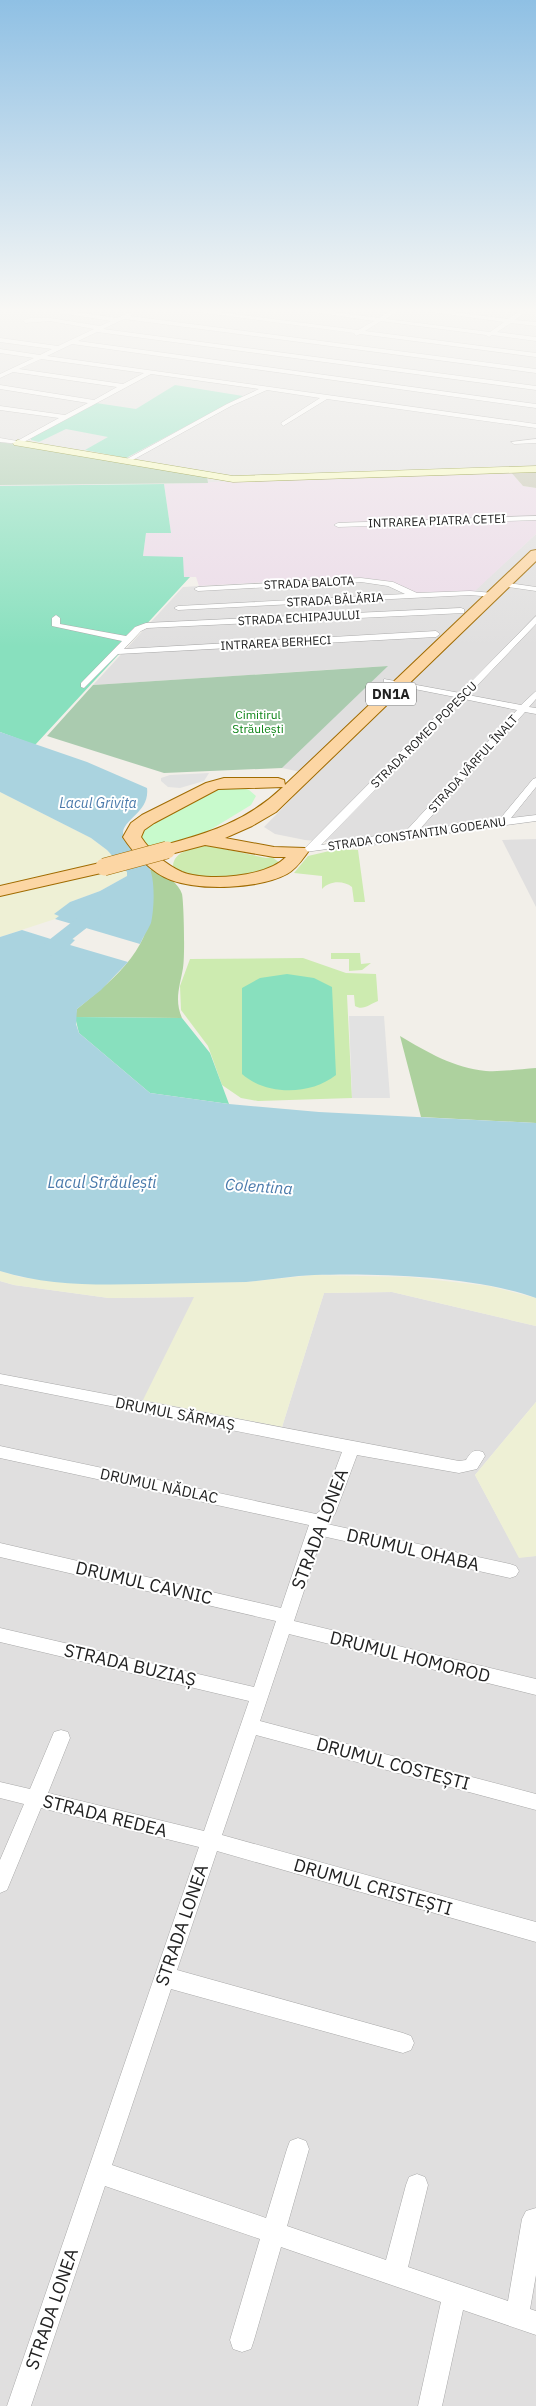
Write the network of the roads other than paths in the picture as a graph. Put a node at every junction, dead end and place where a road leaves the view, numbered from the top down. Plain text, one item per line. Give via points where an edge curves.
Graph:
1 (57, 422) edge
2 (198, 422) edge
3 (286, 422) edge
4 (513, 422) edge
5 (283, 424) dead end
6 (536, 426) edge
7 (0, 440) edge
8 (536, 441) edge
9 (514, 442) dead end
10 (18, 443) junction
11 (127, 461) junction
12 (536, 469) edge
13 (536, 518) edge
14 (338, 525) dead end
15 (536, 541) edge
16 (536, 554) edge
17 (505, 584) junction
18 (198, 589) dead end
19 (536, 589) edge
20 (486, 595) junction
21 (416, 596) junction
22 (178, 608) dead end
23 (461, 610) junction
24 (56, 618) dead end
25 (536, 618) edge
26 (98, 621) dead end
27 (90, 632) junction
28 (436, 634) junction
29 (128, 639) junction
30 (116, 652) junction
31 (387, 681) junction
32 (402, 684) junction
33 (84, 685) dead end
34 (536, 694) edge
35 (462, 696) junction
36 (523, 709) junction
37 (536, 711) edge
38 (536, 781) edge
39 (278, 784) junction
40 (247, 785) junction
41 (264, 796) junction
42 (536, 818) edge
43 (250, 822) junction
44 (502, 822) junction
45 (410, 834) junction
46 (206, 840) junction
47 (174, 849) junction
48 (267, 851) junction
49 (305, 851) junction
50 (0, 890) edge
51 (0, 1379) edge
52 (351, 1448) junction
53 (0, 1452) edge
54 (477, 1456) dead end
55 (318, 1525) junction
56 (0, 1550) edge
57 (510, 1571) dead end
58 (285, 1621) junction
59 (0, 1635) edge
60 (536, 1687) edge
61 (260, 1696) junction
62 (250, 1726) junction
63 (62, 1738) dead end
64 (0, 1790) edge
65 (36, 1798) junction
66 (536, 1802) edge
67 (211, 1842) junction
68 (0, 1884) edge
69 (536, 1932) edge
70 (165, 1977) junction
71 (403, 2043) dead end
72 (298, 2149) dead end
73 (98, 2172) junction
74 (417, 2186) dead end
75 (534, 2219) dead end
76 (275, 2234) junction
77 (394, 2274) junction
78 (454, 2295) junction
79 (526, 2320) edge
80 (242, 2340) dead end
81 (19, 2406) edge
82 (430, 2406) edge

1 - 10 street
2 - 11 street
3 - 5 street
4 - 6 street
7 - 10 street
8 - 9 street
10 - 11 street
11 - 12 street via 245,479
13 - 14 street, INTRAREA PIATRA CETEI
15 - 20 main road, DN1A
16 - 17 main road, DN1A
17 - 19 street
17 - 20 main road, DN1A
18 - 21 street, STRADA BALOTA via 361,580 390,584
20 - 21 street, STRADA BĂLĂRIA
20 - 23 main road, DN1A
20 - 32 main road, DN1A
21 - 22 street, STRADA BĂLĂRIA
23 - 28 main road, DN1A
23 - 29 street, STRADA ECHIPAJULUI via 159,625 138,629
24 - 27 street via 56,626
25 - 35 street, STRADA ROMEO POPESCU
26 - 27 street
27 - 29 street
28 - 30 street, INTRAREA BERHECI
28 - 31 main road, DN1A
29 - 30 street
30 - 33 street
31 - 32 street
31 - 39 main road, DN1A
32 - 35 street
32 - 43 main road, DN1A via 290,792
34 - 36 street, STRADA VÂRFUL ÎNALT
35 - 36 street
35 - 49 street, STRADA ROMEO POPESCU
36 - 37 street
36 - 45 street, STRADA VÂRFUL ÎNALT
38 - 44 street
39 - 40 main road
39 - 41 main road, DN1A
40 - 41 main road
40 - 49 main road via 224,783 212,786 142,822 133,831 135,842 170,873 203,882 275,873
41 - 47 main road, DN1A via 236,820
42 - 44 street, STRADA CONSTANTIN GODEANU
43 - 46 main road, DN1A
43 - 48 main road via 251,840
44 - 45 street, STRADA CONSTANTIN GODEANU
45 - 49 street, STRADA CONSTANTIN GODEANU
46 - 47 main road
46 - 48 main road
47 - 50 main road, DN1A, bridge
48 - 49 main road
51 - 52 street, DRUMUL SĂRMAȘ
52 - 54 street, DRUMUL SĂRMAȘ via 459,1467 471,1465
52 - 55 street, STRADA LONEA via 327,1514
53 - 55 street, DRUMUL NĂDLAC
55 - 57 street, DRUMUL OHABA
55 - 58 street, STRADA LONEA
56 - 58 street, DRUMUL CAVNIC
58 - 60 street, DRUMUL HOMOROD
58 - 61 street, STRADA LONEA
59 - 61 street, STRADA BUZIAȘ
61 - 62 street, STRADA LONEA
62 - 66 street, DRUMUL COSTEȘTI
62 - 67 street, STRADA LONEA
63 - 65 street
64 - 65 street, STRADA REDEA
65 - 67 street, STRADA REDEA
65 - 68 street
67 - 69 street, DRUMUL CRISTEȘTI
67 - 70 street, STRADA LONEA
70 - 71 street
70 - 73 street, STRADA LONEA
72 - 76 street
73 - 76 street
73 - 81 street, STRADA LONEA
74 - 77 street
75 - 79 street
76 - 77 street
76 - 80 street
77 - 78 street
78 - 79 street
78 - 82 street

